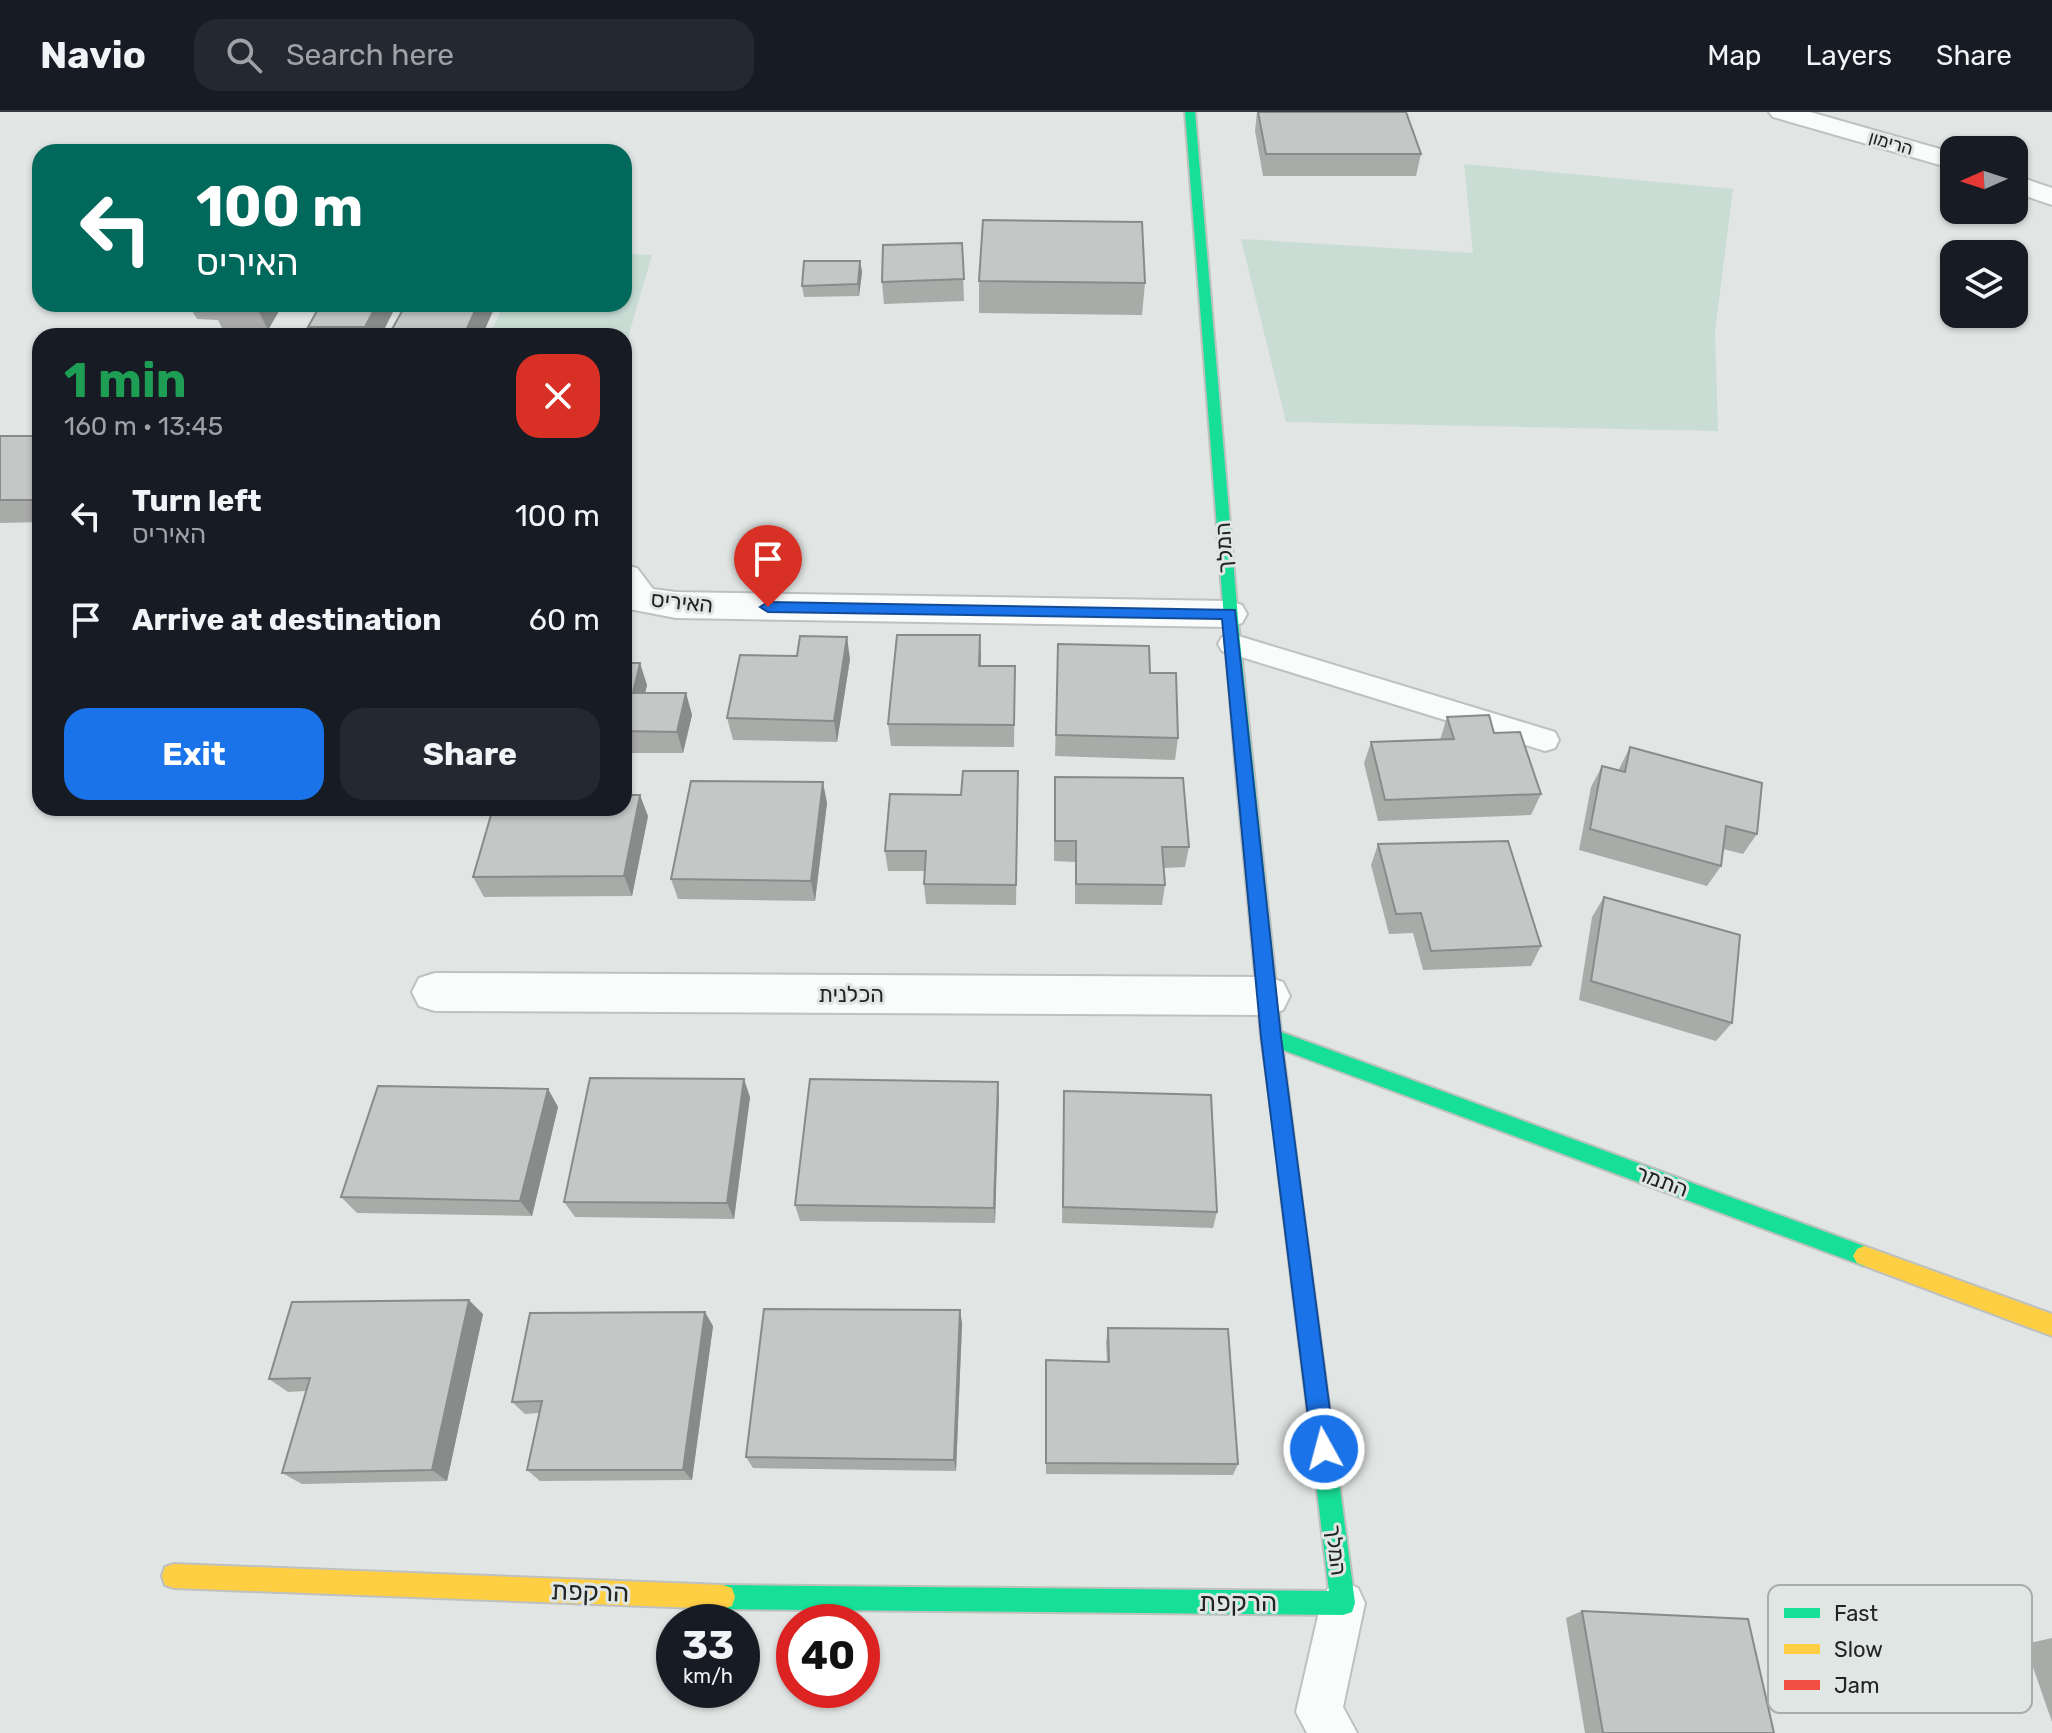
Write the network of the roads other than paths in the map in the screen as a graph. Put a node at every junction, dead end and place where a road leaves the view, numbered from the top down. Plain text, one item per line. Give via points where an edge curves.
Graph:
1 (1190, 112) edge
2 (1782, 112) edge
3 (1940, 157) edge
4 (2028, 188) edge
5 (2052, 197) edge
6 (632, 587) edge
7 (1231, 629) junction
8 (1545, 740) dead end
9 (435, 992) dead end
10 (1269, 1017) junction
11 (2052, 1325) edge
12 (174, 1576) dead end
13 (1343, 1603) junction
14 (1334, 1733) edge

1 - 7 street, המלך
2 - 3 street, הרימון
4 - 5 street
6 - 7 street, האיריס via 642,600 676,605
7 - 8 lane
7 - 10 street, המלך
9 - 10 street, הכלנית
10 - 11 street, התמר
10 - 13 street, המלך
12 - 13 street, הרקפת via 787,1600
13 - 14 lane via 1319,1712

